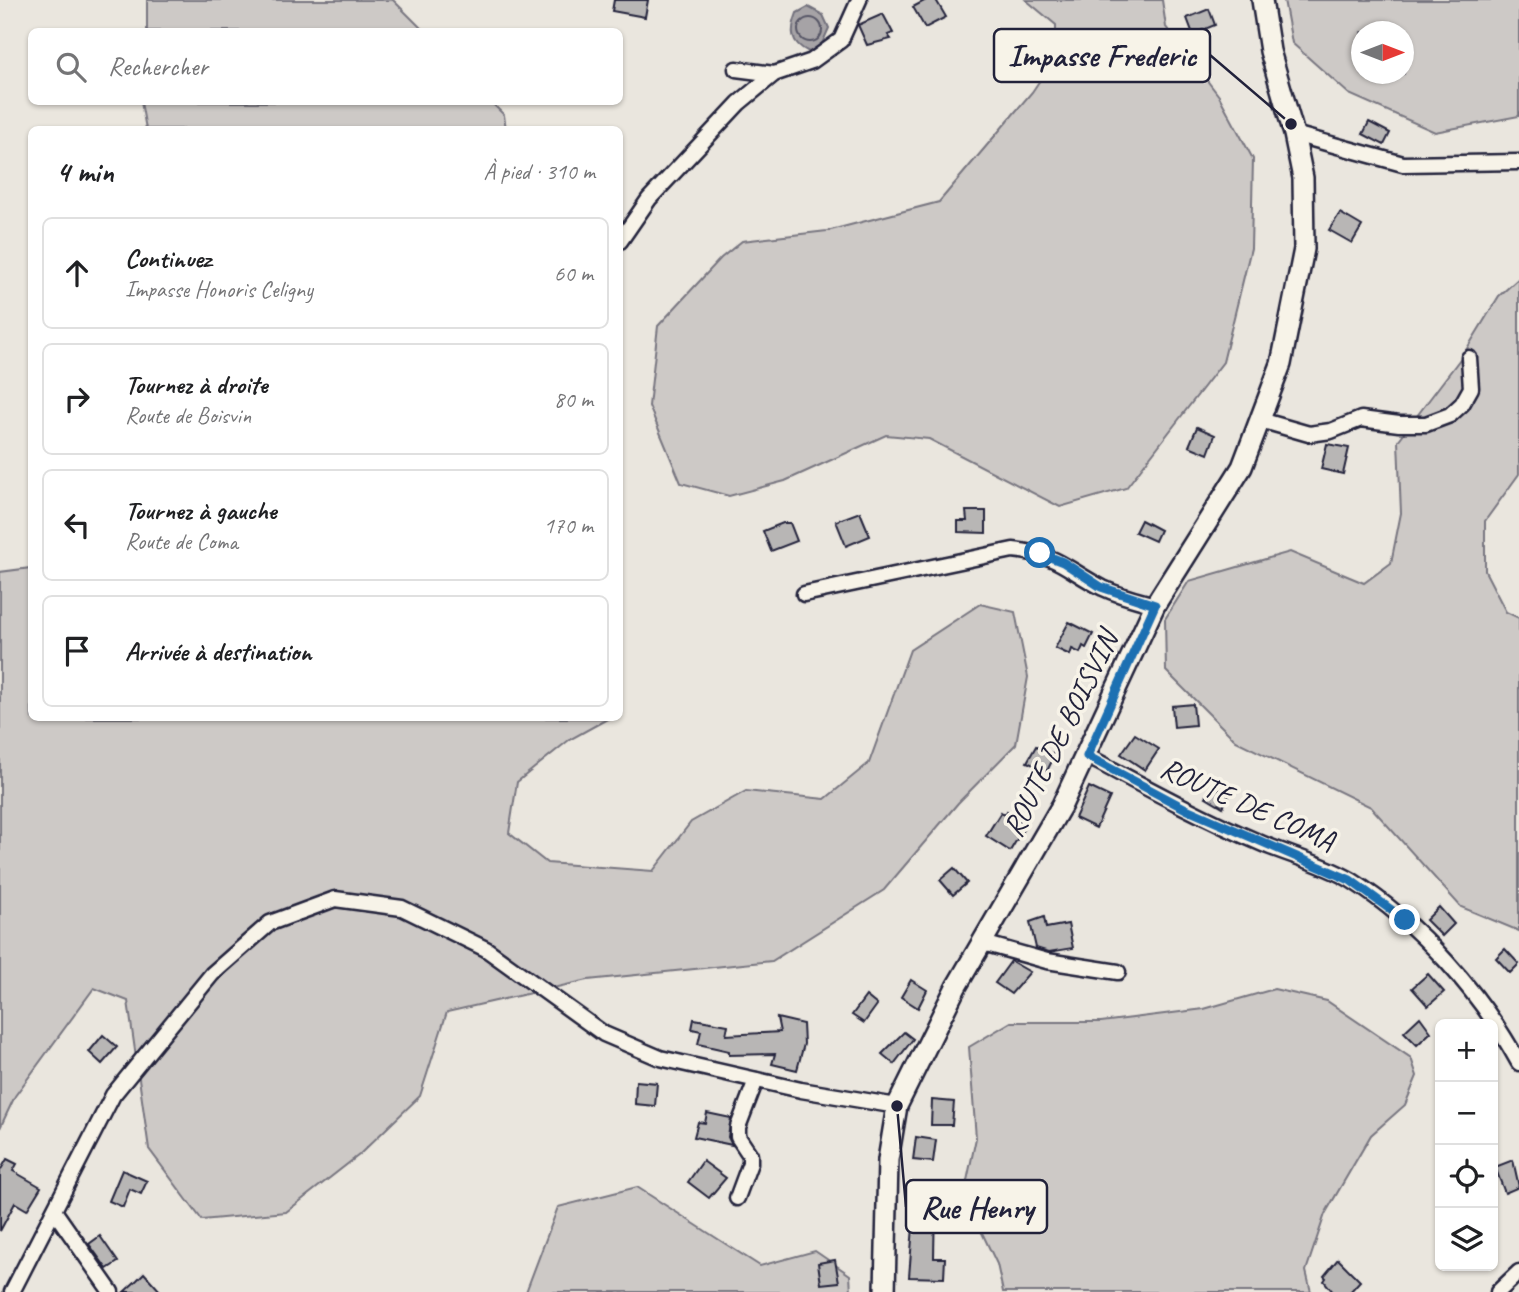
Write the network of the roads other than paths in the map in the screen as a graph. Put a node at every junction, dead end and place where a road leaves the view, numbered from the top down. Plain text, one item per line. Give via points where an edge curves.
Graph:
1 (859, 0) edge
2 (1262, 0) edge
3 (736, 69) dead end
4 (774, 74) junction
5 (1294, 134) junction
6 (1519, 162) edge
7 (623, 237) edge
8 (1469, 358) dead end
9 (1260, 421) junction
10 (804, 594) dead end
11 (1155, 605) junction
12 (1087, 756) junction
13 (983, 943) junction
14 (1118, 972) dead end
15 (1519, 1063) edge
16 (756, 1080) junction
17 (897, 1105) junction
18 (737, 1198) dead end
19 (55, 1212) junction
20 (1519, 1272) edge
21 (12, 1292) edge
22 (111, 1292) edge
23 (885, 1292) edge
24 (1498, 1292) edge

1 - 4 street via 841,40 811,61
2 - 5 main road, ROUTE DE BOISVIN via 1270,51
3 - 4 street
4 - 7 street via 739,103 649,199
5 - 6 street via 1403,164
5 - 9 main road, ROUTE DE BOISVIN via 1303,178 1304,249 1281,364
8 - 9 street via 1471,388 1462,404 1450,415 1426,424 1361,419 1309,434
9 - 11 main road, ROUTE DE BOISVIN via 1242,467
10 - 11 street via 1013,550 1040,553 1101,587
11 - 12 main road, ROUTE DE BOISVIN
12 - 13 main road, ROUTE DE BOISVIN
12 - 15 street, ROUTE DE COMA via 1186,809 1332,870 1369,892 1405,920 1445,963 1502,1032
13 - 14 street via 1047,961
13 - 17 main road, ROUTE DE BOISVIN
16 - 17 street
16 - 18 street via 738,1127 750,1163
16 - 19 street via 660,1058 604,1034 474,943 402,908 335,899 270,923 212,974 113,1095
17 - 23 main road, ROUTE DE BOISVIN via 888,1160
19 - 21 street
19 - 22 street
20 - 24 street

